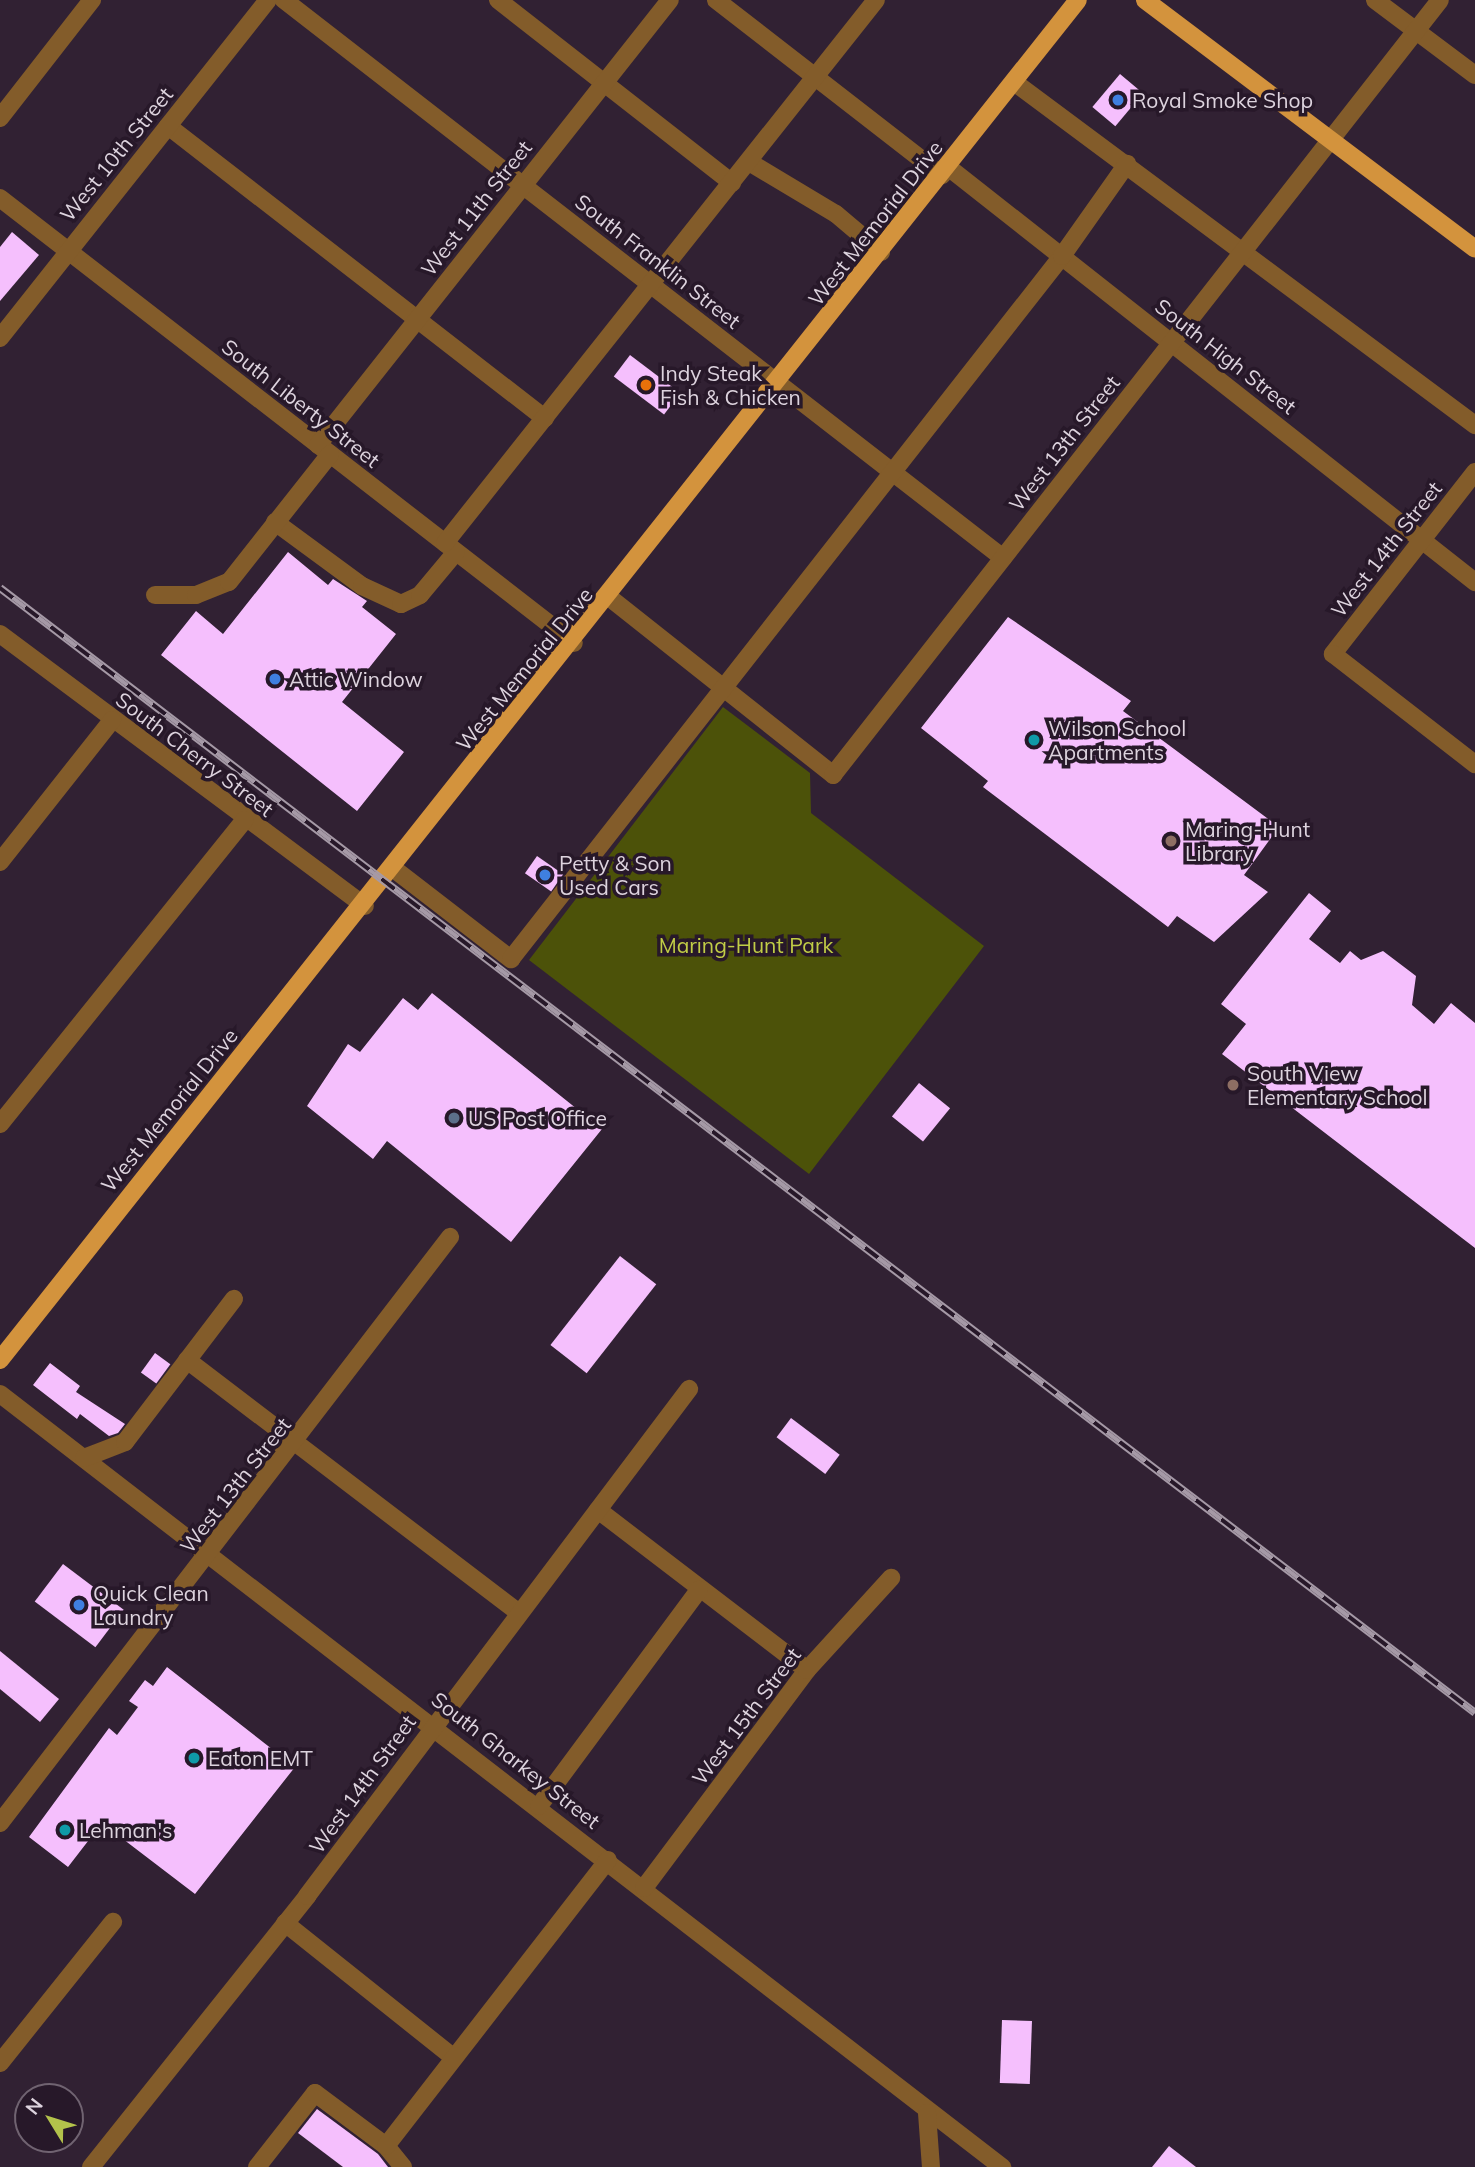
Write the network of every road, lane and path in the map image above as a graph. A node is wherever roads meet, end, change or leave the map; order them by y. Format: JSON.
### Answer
{"nodes":[{"id":1,"x":92,"y":0,"type":"edge"},
{"id":2,"x":268,"y":0,"type":"edge"},
{"id":3,"x":284,"y":0,"type":"edge"},
{"id":4,"x":498,"y":0,"type":"edge"},
{"id":5,"x":670,"y":0,"type":"edge"},
{"id":6,"x":716,"y":0,"type":"edge"},
{"id":7,"x":876,"y":0,"type":"edge"},
{"id":8,"x":1077,"y":0,"type":"edge"},
{"id":9,"x":1145,"y":0,"type":"edge"},
{"id":10,"x":1375,"y":0,"type":"edge"},
{"id":11,"x":1440,"y":0,"type":"edge"},
{"id":12,"x":1416,"y":31,"type":"junction"},
{"id":13,"x":1475,"y":75,"type":"edge"},
{"id":14,"x":816,"y":77,"type":"junction"},
{"id":15,"x":1014,"y":82,"type":"junction"},
{"id":16,"x":603,"y":84,"type":"junction"},
{"id":17,"x":0,"y":118,"type":"edge"},
{"id":18,"x":168,"y":125,"type":"junction"},
{"id":19,"x":1331,"y":139,"type":"junction"},
{"id":20,"x":749,"y":162,"type":"junction"},
{"id":21,"x":1127,"y":164,"type":"junction"},
{"id":22,"x":945,"y":171,"type":"junction"},
{"id":23,"x":732,"y":183,"type":"junction"},
{"id":24,"x":523,"y":186,"type":"junction"},
{"id":25,"x":0,"y":198,"type":"edge"},
{"id":26,"x":1244,"y":249,"type":"junction"},
{"id":27,"x":1475,"y":249,"type":"edge"},
{"id":28,"x":68,"y":250,"type":"junction"},
{"id":29,"x":881,"y":252,"type":"junction"},
{"id":30,"x":1062,"y":256,"type":"junction"},
{"id":31,"x":652,"y":285,"type":"junction"},
{"id":32,"x":418,"y":319,"type":"junction"},
{"id":33,"x":0,"y":338,"type":"edge"},
{"id":34,"x":1172,"y":342,"type":"junction"},
{"id":35,"x":779,"y":383,"type":"junction"},
{"id":36,"x":545,"y":418,"type":"junction"},
{"id":37,"x":1475,"y":425,"type":"edge"},
{"id":38,"x":324,"y":450,"type":"junction"},
{"id":39,"x":891,"y":470,"type":"junction"},
{"id":40,"x":1475,"y":472,"type":"edge"},
{"id":41,"x":275,"y":522,"type":"junction"},
{"id":42,"x":1422,"y":540,"type":"junction"},
{"id":43,"x":451,"y":547,"type":"junction"},
{"id":44,"x":1003,"y":558,"type":"junction"},
{"id":45,"x":1475,"y":582,"type":"edge"},
{"id":46,"x":155,"y":596,"type":"dead end"},
{"id":47,"x":610,"y":598,"type":"junction"},
{"id":48,"x":0,"y":634,"type":"edge"},
{"id":49,"x":574,"y":643,"type":"junction"},
{"id":50,"x":720,"y":685,"type":"junction"},
{"id":51,"x":112,"y":720,"type":"junction"},
{"id":52,"x":1475,"y":764,"type":"edge"},
{"id":53,"x":244,"y":820,"type":"junction"},
{"id":54,"x":0,"y":862,"type":"edge"},
{"id":55,"x":394,"y":869,"type":"junction"},
{"id":56,"x":365,"y":906,"type":"junction"},
{"id":57,"x":0,"y":1124,"type":"edge"},
{"id":58,"x":450,"y":1237,"type":"dead end"},
{"id":59,"x":234,"y":1298,"type":"dead end"},
{"id":60,"x":0,"y":1360,"type":"edge"},
{"id":61,"x":187,"y":1360,"type":"junction"},
{"id":62,"x":689,"y":1389,"type":"dead end"},
{"id":63,"x":0,"y":1394,"type":"edge"},
{"id":64,"x":294,"y":1446,"type":"junction"},
{"id":65,"x":84,"y":1458,"type":"junction"},
{"id":66,"x":598,"y":1510,"type":"junction"},
{"id":67,"x":211,"y":1555,"type":"junction"},
{"id":68,"x":891,"y":1578,"type":"dead end"},
{"id":69,"x":699,"y":1590,"type":"junction"},
{"id":70,"x":519,"y":1613,"type":"junction"},
{"id":71,"x":807,"y":1670,"type":"junction"},
{"id":72,"x":433,"y":1724,"type":"junction"},
{"id":73,"x":539,"y":1807,"type":"junction"},
{"id":74,"x":0,"y":1823,"type":"edge"},
{"id":75,"x":608,"y":1860,"type":"junction"},
{"id":76,"x":644,"y":1888,"type":"junction"},
{"id":77,"x":113,"y":1922,"type":"dead end"},
{"id":78,"x":285,"y":1923,"type":"junction"},
{"id":79,"x":454,"y":2058,"type":"junction"},
{"id":80,"x":0,"y":2063,"type":"edge"},
{"id":81,"x":927,"y":2113,"type":"junction"},
{"id":82,"x":386,"y":2146,"type":"junction"},
{"id":83,"x":91,"y":2167,"type":"edge"},
{"id":84,"x":257,"y":2167,"type":"edge"},
{"id":85,"x":402,"y":2167,"type":"edge"},
{"id":86,"x":931,"y":2167,"type":"edge"},
{"id":87,"x":1002,"y":2167,"type":"edge"}],
"edges":[{"from":1,"to":17,"type":"street"},
{"from":2,"to":18,"type":"street","name":"West 10th Street"},
{"from":3,"to":24,"type":"street","name":"South Franklin Street"},
{"from":4,"to":16,"type":"street"},
{"from":5,"to":16,"type":"street","name":"West 11th Street"},
{"from":6,"to":14,"type":"street","name":"South High Street"},
{"from":7,"to":14,"type":"street"},
{"from":8,"to":15,"type":"main road","name":"West Memorial Drive"},
{"from":9,"to":19,"type":"main road"},
{"from":10,"to":12,"type":"street"},
{"from":11,"to":12,"type":"street","name":"West 13th Street"},
{"from":12,"to":13,"type":"street"},
{"from":12,"to":19,"type":"street","name":"West 13th Street"},
{"from":14,"to":20,"type":"street"},
{"from":14,"to":22,"type":"street","name":"South High Street"},
{"from":15,"to":21,"type":"street"},
{"from":15,"to":22,"type":"main road","name":"West Memorial Drive"},
{"from":16,"to":23,"type":"street"},
{"from":16,"to":24,"type":"street","name":"West 11th Street"},
{"from":18,"to":28,"type":"street","name":"West 10th Street"},
{"from":18,"to":32,"type":"street"},
{"from":19,"to":26,"type":"street","name":"West 13th Street"},
{"from":19,"to":27,"type":"main road"},
{"from":20,"to":23,"type":"street"},
{"from":20,"to":29,"type":"street"},
{"from":21,"to":26,"type":"street"},
{"from":21,"to":30,"type":"street"},
{"from":22,"to":29,"type":"main road","name":"West Memorial Drive"},
{"from":22,"to":30,"type":"street","name":"South High Street"},
{"from":23,"to":31,"type":"street"},
{"from":24,"to":31,"type":"street","name":"South Franklin Street"},
{"from":24,"to":32,"type":"street","name":"West 11th Street"},
{"from":25,"to":28,"type":"street","name":"South Liberty Street"},
{"from":26,"to":34,"type":"street","name":"West 13th Street"},
{"from":26,"to":37,"type":"street"},
{"from":28,"to":33,"type":"street","name":"West 10th Street"},
{"from":28,"to":38,"type":"street","name":"South Liberty Street"},
{"from":29,"to":35,"type":"main road","name":"West Memorial Drive"},
{"from":30,"to":34,"type":"street","name":"South High Street"},
{"from":30,"to":39,"type":"street"},
{"from":31,"to":35,"type":"street","name":"South Franklin Street"},
{"from":31,"to":36,"type":"street"},
{"from":32,"to":36,"type":"street"},
{"from":32,"to":38,"type":"street","name":"West 11th Street"},
{"from":34,"to":42,"type":"street","name":"South High Street"},
{"from":34,"to":44,"type":"street","name":"West 13th Street"},
{"from":35,"to":39,"type":"street","name":"South Franklin Street"},
{"from":35,"to":47,"type":"main road","name":"West Memorial Drive"},
{"from":36,"to":43,"type":"street"},
{"from":38,"to":41,"type":"street","name":"West 11th Street"},
{"from":38,"to":43,"type":"street","name":"South Liberty Street"},
{"from":39,"to":44,"type":"street","name":"South Franklin Street"},
{"from":39,"to":50,"type":"street"},
{"from":40,"to":42,"type":"street","name":"West 14th Street"},
{"from":41,"to":43,"type":"street"},
{"from":41,"to":46,"type":"street","name":"West 11th Street"},
{"from":42,"to":45,"type":"street","name":"South High Street"},
{"from":42,"to":52,"type":"street","name":"West 14th Street"},
{"from":43,"to":49,"type":"street","name":"South Liberty Street"},
{"from":44,"to":50,"type":"street","name":"West 13th Street"},
{"from":47,"to":49,"type":"main road","name":"West Memorial Drive"},
{"from":47,"to":50,"type":"street"},
{"from":48,"to":51,"type":"street","name":"South Cherry Street"},
{"from":49,"to":55,"type":"main road","name":"West Memorial Drive"},
{"from":50,"to":55,"type":"street"},
{"from":51,"to":53,"type":"street","name":"South Cherry Street"},
{"from":51,"to":54,"type":"street"},
{"from":53,"to":56,"type":"street","name":"South Cherry Street"},
{"from":53,"to":57,"type":"street"},
{"from":55,"to":56,"type":"main road","name":"West Memorial Drive"},
{"from":56,"to":60,"type":"main road","name":"West Memorial Drive"},
{"from":58,"to":64,"type":"street","name":"West 13th Street"},
{"from":59,"to":61,"type":"street"},
{"from":61,"to":64,"type":"street"},
{"from":61,"to":65,"type":"street"},
{"from":62,"to":66,"type":"street","name":"West 14th Street"},
{"from":63,"to":65,"type":"street","name":"South Gharkey Street"},
{"from":64,"to":67,"type":"street","name":"West 13th Street"},
{"from":64,"to":70,"type":"street"},
{"from":65,"to":67,"type":"street","name":"South Gharkey Street"},
{"from":66,"to":69,"type":"street"},
{"from":66,"to":70,"type":"street","name":"West 14th Street"},
{"from":67,"to":72,"type":"street","name":"South Gharkey Street"},
{"from":67,"to":74,"type":"street","name":"West 13th Street"},
{"from":68,"to":71,"type":"street","name":"West 15th Street"},
{"from":69,"to":71,"type":"street"},
{"from":69,"to":73,"type":"street"},
{"from":70,"to":72,"type":"street","name":"West 14th Street"},
{"from":71,"to":76,"type":"street","name":"West 15th Street"},
{"from":72,"to":73,"type":"street","name":"South Gharkey Street"},
{"from":72,"to":78,"type":"street","name":"West 14th Street"},
{"from":73,"to":75,"type":"street","name":"South Gharkey Street"},
{"from":75,"to":76,"type":"street","name":"South Gharkey Street"},
{"from":75,"to":79,"type":"street"},
{"from":76,"to":81,"type":"street","name":"South Gharkey Street"},
{"from":77,"to":80,"type":"street"},
{"from":78,"to":79,"type":"street"},
{"from":78,"to":83,"type":"street","name":"West 14th Street"},
{"from":79,"to":82,"type":"street"},
{"from":81,"to":86,"type":"street"},
{"from":81,"to":87,"type":"street","name":"South Gharkey Street"},
{"from":82,"to":84,"type":"street"},
{"from":82,"to":85,"type":"street"}]}
